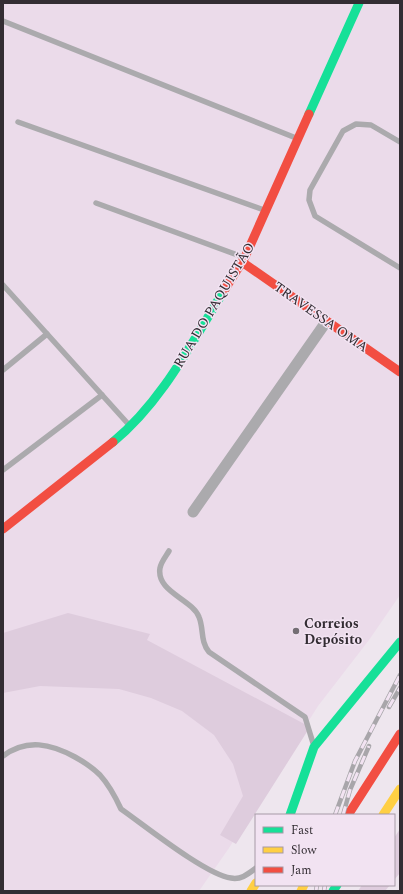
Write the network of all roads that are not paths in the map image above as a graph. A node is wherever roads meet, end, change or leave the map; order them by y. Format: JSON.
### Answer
{"nodes":[{"id":1,"x":358,"y":3,"type":"edge"},
{"id":2,"x":3,"y":21,"type":"edge"},
{"id":3,"x":18,"y":122,"type":"dead end"},
{"id":4,"x":298,"y":139,"type":"junction"},
{"id":5,"x":400,"y":142,"type":"edge"},
{"id":6,"x":96,"y":203,"type":"dead end"},
{"id":7,"x":266,"y":211,"type":"junction"},
{"id":8,"x":244,"y":260,"type":"junction"},
{"id":9,"x":400,"y":268,"type":"edge"},
{"id":10,"x":3,"y":285,"type":"edge"},
{"id":11,"x":326,"y":322,"type":"junction"},
{"id":12,"x":47,"y":334,"type":"junction"},
{"id":13,"x":3,"y":370,"type":"edge"},
{"id":14,"x":400,"y":372,"type":"edge"},
{"id":15,"x":102,"y":395,"type":"junction"},
{"id":16,"x":131,"y":427,"type":"junction"},
{"id":17,"x":3,"y":470,"type":"edge"},
{"id":18,"x":193,"y":512,"type":"dead end"},
{"id":19,"x":3,"y":529,"type":"edge"},
{"id":20,"x":169,"y":551,"type":"dead end"},
{"id":21,"x":400,"y":642,"type":"edge"},
{"id":22,"x":400,"y":734,"type":"edge"},
{"id":23,"x":314,"y":747,"type":"junction"},
{"id":24,"x":3,"y":756,"type":"edge"},
{"id":25,"x":400,"y":789,"type":"edge"},
{"id":26,"x":290,"y":814,"type":"edge"},
{"id":27,"x":349,"y":814,"type":"edge"},
{"id":28,"x":384,"y":814,"type":"edge"},
{"id":29,"x":255,"y":869,"type":"edge"}],
"edges":[{"from":1,"to":4,"type":"main road","name":"RUA DO PAQUISTÃO"},
{"from":2,"to":4,"type":"lane"},
{"from":3,"to":7,"type":"lane"},
{"from":4,"to":7,"type":"main road","name":"RUA DO PAQUISTÃO"},
{"from":5,"to":9,"type":"lane"},
{"from":6,"to":8,"type":"lane"},
{"from":7,"to":8,"type":"main road","name":"RUA DO PAQUISTÃO"},
{"from":8,"to":11,"type":"main road","name":"TRAVESSA OMA"},
{"from":8,"to":16,"type":"main road","name":"RUA DO PAQUISTÃO"},
{"from":10,"to":12,"type":"lane"},
{"from":11,"to":14,"type":"main road","name":"TRAVESSA OMA"},
{"from":11,"to":18,"type":"street"},
{"from":12,"to":13,"type":"lane"},
{"from":12,"to":15,"type":"lane"},
{"from":15,"to":16,"type":"lane"},
{"from":15,"to":17,"type":"lane"},
{"from":16,"to":19,"type":"main road","name":"RUA DO PAQUISTÃO"},
{"from":20,"to":23,"type":"lane"},
{"from":21,"to":23,"type":"main road"},
{"from":22,"to":27,"type":"main road"},
{"from":23,"to":26,"type":"main road"},
{"from":24,"to":29,"type":"lane"},
{"from":25,"to":28,"type":"main road"}]}
